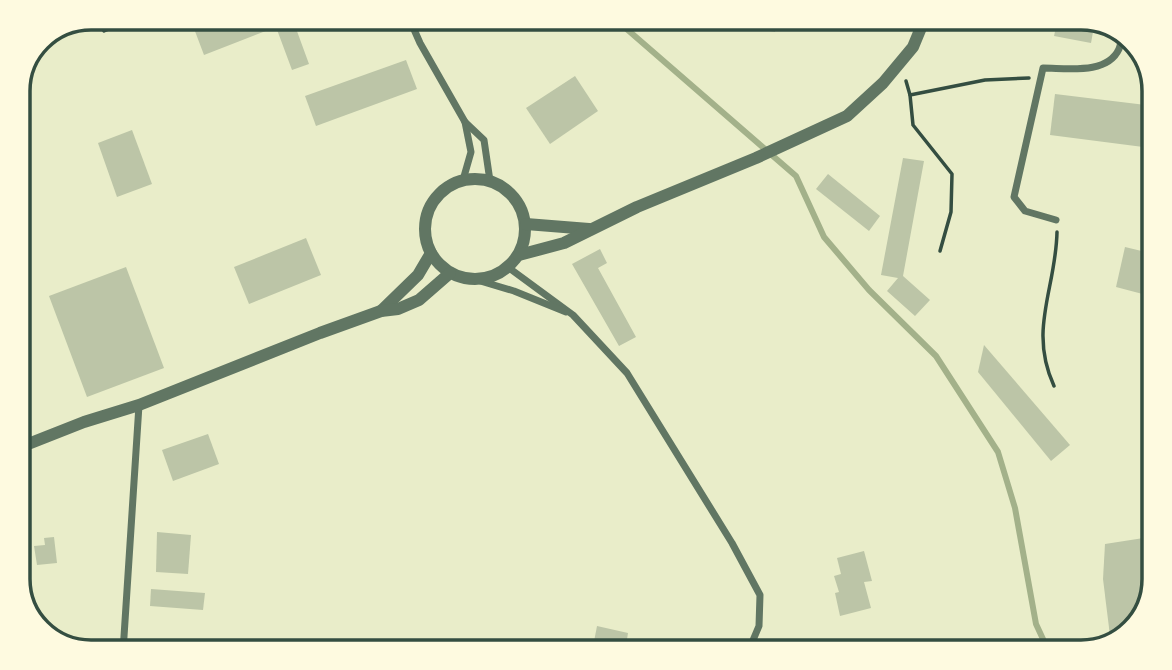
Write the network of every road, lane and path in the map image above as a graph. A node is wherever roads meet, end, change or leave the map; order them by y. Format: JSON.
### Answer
{"nodes":[{"id":1,"x":414,"y":30,"type":"edge"},
{"id":2,"x":920,"y":30,"type":"edge"},
{"id":3,"x":1120,"y":45,"type":"edge"},
{"id":4,"x":900,"y":62,"type":"junction"},
{"id":5,"x":1041,"y":78,"type":"junction"},
{"id":6,"x":910,"y":96,"type":"junction"},
{"id":7,"x":465,"y":122,"type":"junction"},
{"id":8,"x":463,"y":180,"type":"junction"},
{"id":9,"x":490,"y":181,"type":"junction"},
{"id":10,"x":1056,"y":220,"type":"joint"},
{"id":11,"x":526,"y":224,"type":"junction"},
{"id":12,"x":589,"y":229,"type":"junction"},
{"id":13,"x":940,"y":251,"type":"dead end"},
{"id":14,"x":430,"y":253,"type":"junction"},
{"id":15,"x":519,"y":255,"type":"junction"},
{"id":16,"x":509,"y":268,"type":"junction"},
{"id":17,"x":450,"y":273,"type":"junction"},
{"id":18,"x":477,"y":280,"type":"junction"},
{"id":19,"x":380,"y":310,"type":"junction"},
{"id":20,"x":573,"y":315,"type":"junction"},
{"id":21,"x":1054,"y":386,"type":"dead end"},
{"id":22,"x":139,"y":405,"type":"junction"},
{"id":23,"x":30,"y":443,"type":"edge"},
{"id":24,"x":123,"y":640,"type":"edge"},
{"id":25,"x":753,"y":640,"type":"edge"}],
"edges":[{"from":1,"to":7,"type":"street"},
{"from":2,"to":4,"type":"street"},
{"from":3,"to":5,"type":"street"},
{"from":4,"to":6,"type":"path"},
{"from":4,"to":12,"type":"street"},
{"from":5,"to":6,"type":"path"},
{"from":5,"to":10,"type":"street"},
{"from":6,"to":13,"type":"path"},
{"from":7,"to":8,"type":"street"},
{"from":7,"to":9,"type":"street"},
{"from":8,"to":9,"type":"street"},
{"from":8,"to":14,"type":"street"},
{"from":9,"to":11,"type":"street"},
{"from":10,"to":21,"type":"path"},
{"from":11,"to":12,"type":"street"},
{"from":11,"to":15,"type":"street"},
{"from":12,"to":15,"type":"street"},
{"from":14,"to":17,"type":"street"},
{"from":14,"to":19,"type":"street"},
{"from":15,"to":16,"type":"street"},
{"from":16,"to":18,"type":"street"},
{"from":16,"to":20,"type":"street"},
{"from":17,"to":18,"type":"street"},
{"from":17,"to":19,"type":"street"},
{"from":18,"to":20,"type":"street"},
{"from":19,"to":22,"type":"street"},
{"from":20,"to":25,"type":"street"},
{"from":22,"to":23,"type":"street"},
{"from":22,"to":24,"type":"street"}]}
